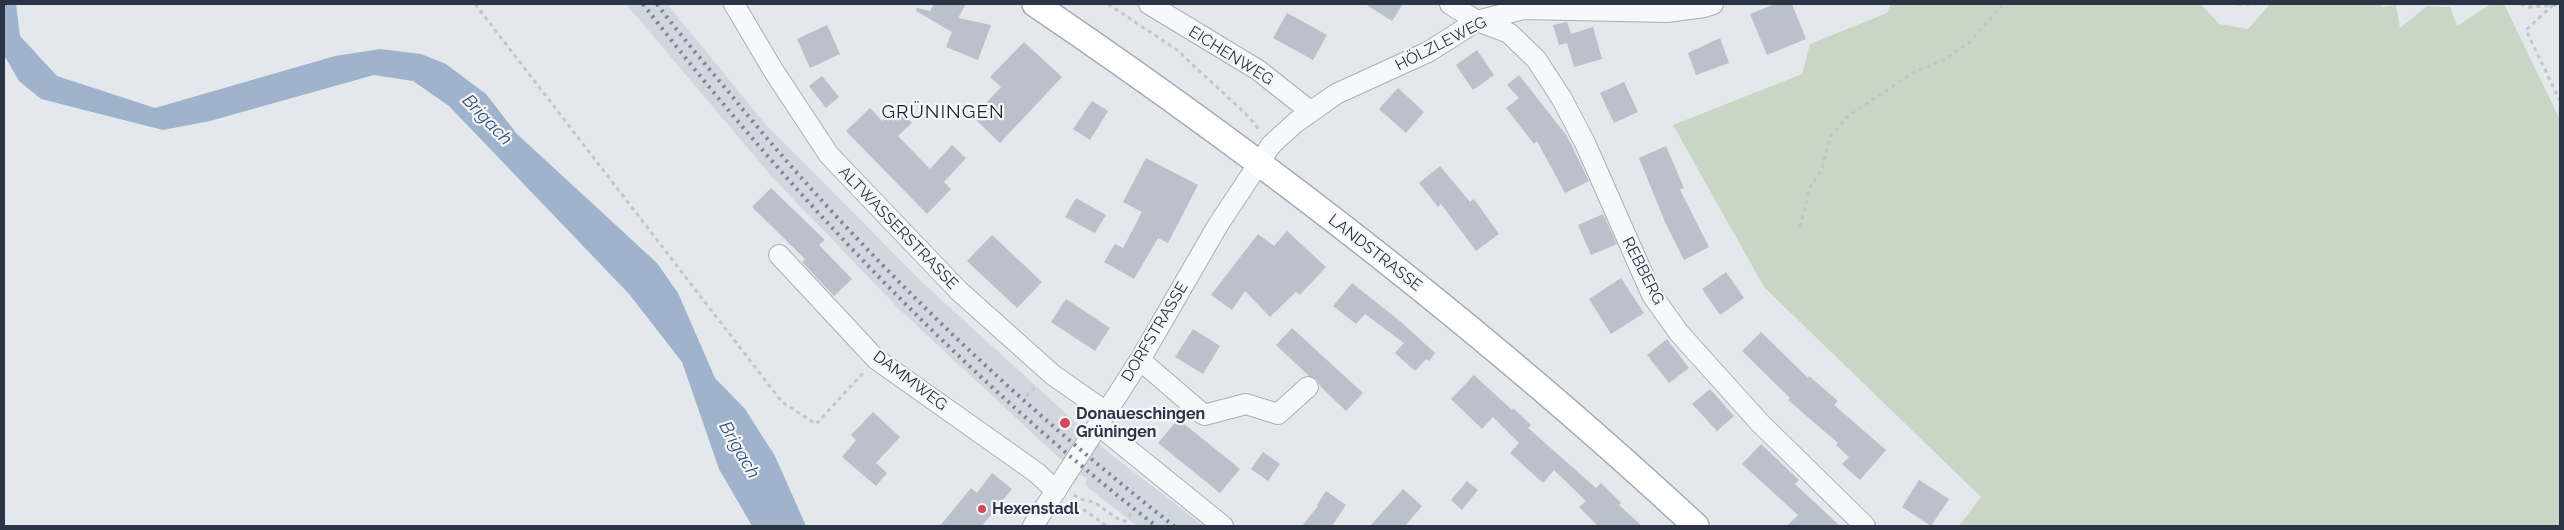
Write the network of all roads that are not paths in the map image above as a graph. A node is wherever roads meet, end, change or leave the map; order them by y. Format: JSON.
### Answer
{"nodes":[{"id":1,"x":734,"y":4,"type":"edge"},
{"id":2,"x":1035,"y":4,"type":"edge"},
{"id":3,"x":1149,"y":4,"type":"edge"},
{"id":4,"x":1450,"y":4,"type":"edge"},
{"id":5,"x":1713,"y":4,"type":"edge"},
{"id":6,"x":1666,"y":8,"type":"edge"},
{"id":7,"x":1477,"y":21,"type":"junction"},
{"id":8,"x":1310,"y":111,"type":"junction"},
{"id":9,"x":1265,"y":154,"type":"junction"},
{"id":10,"x":779,"y":255,"type":"dead end"},
{"id":11,"x":1140,"y":360,"type":"junction"},
{"id":12,"x":1308,"y":387,"type":"dead end"},
{"id":13,"x":1102,"y":419,"type":"junction"},
{"id":14,"x":1056,"y":491,"type":"junction"},
{"id":15,"x":1033,"y":526,"type":"edge"},
{"id":16,"x":1223,"y":526,"type":"edge"},
{"id":17,"x":1696,"y":526,"type":"edge"},
{"id":18,"x":1865,"y":526,"type":"edge"}],
"edges":[{"from":1,"to":13,"type":"street","name":"ALTWASSERSTRASSE"},
{"from":2,"to":9,"type":"main road","name":"LANDSTRASSE"},
{"from":3,"to":8,"type":"street","name":"EICHENWEG"},
{"from":4,"to":7,"type":"street","name":"REBBERG"},
{"from":5,"to":6,"type":"street","name":"HÖLZLEWEG"},
{"from":6,"to":7,"type":"street","name":"HÖLZLEWEG"},
{"from":7,"to":8,"type":"street","name":"HÖLZLEWEG"},
{"from":7,"to":18,"type":"street","name":"REBBERG"},
{"from":8,"to":9,"type":"street","name":"HÖLZLEWEG"},
{"from":9,"to":11,"type":"street","name":"DORFSTRASSE"},
{"from":9,"to":17,"type":"main road","name":"LANDSTRASSE"},
{"from":10,"to":14,"type":"street","name":"DAMMWEG"},
{"from":11,"to":12,"type":"street"},
{"from":11,"to":13,"type":"street","name":"DORFSTRASSE"},
{"from":13,"to":14,"type":"street","name":"DORFSTRASSE"},
{"from":13,"to":16,"type":"street","name":"ALTWASSERSTRASSE"},
{"from":14,"to":15,"type":"street","name":"DORFSTRASSE"}]}
